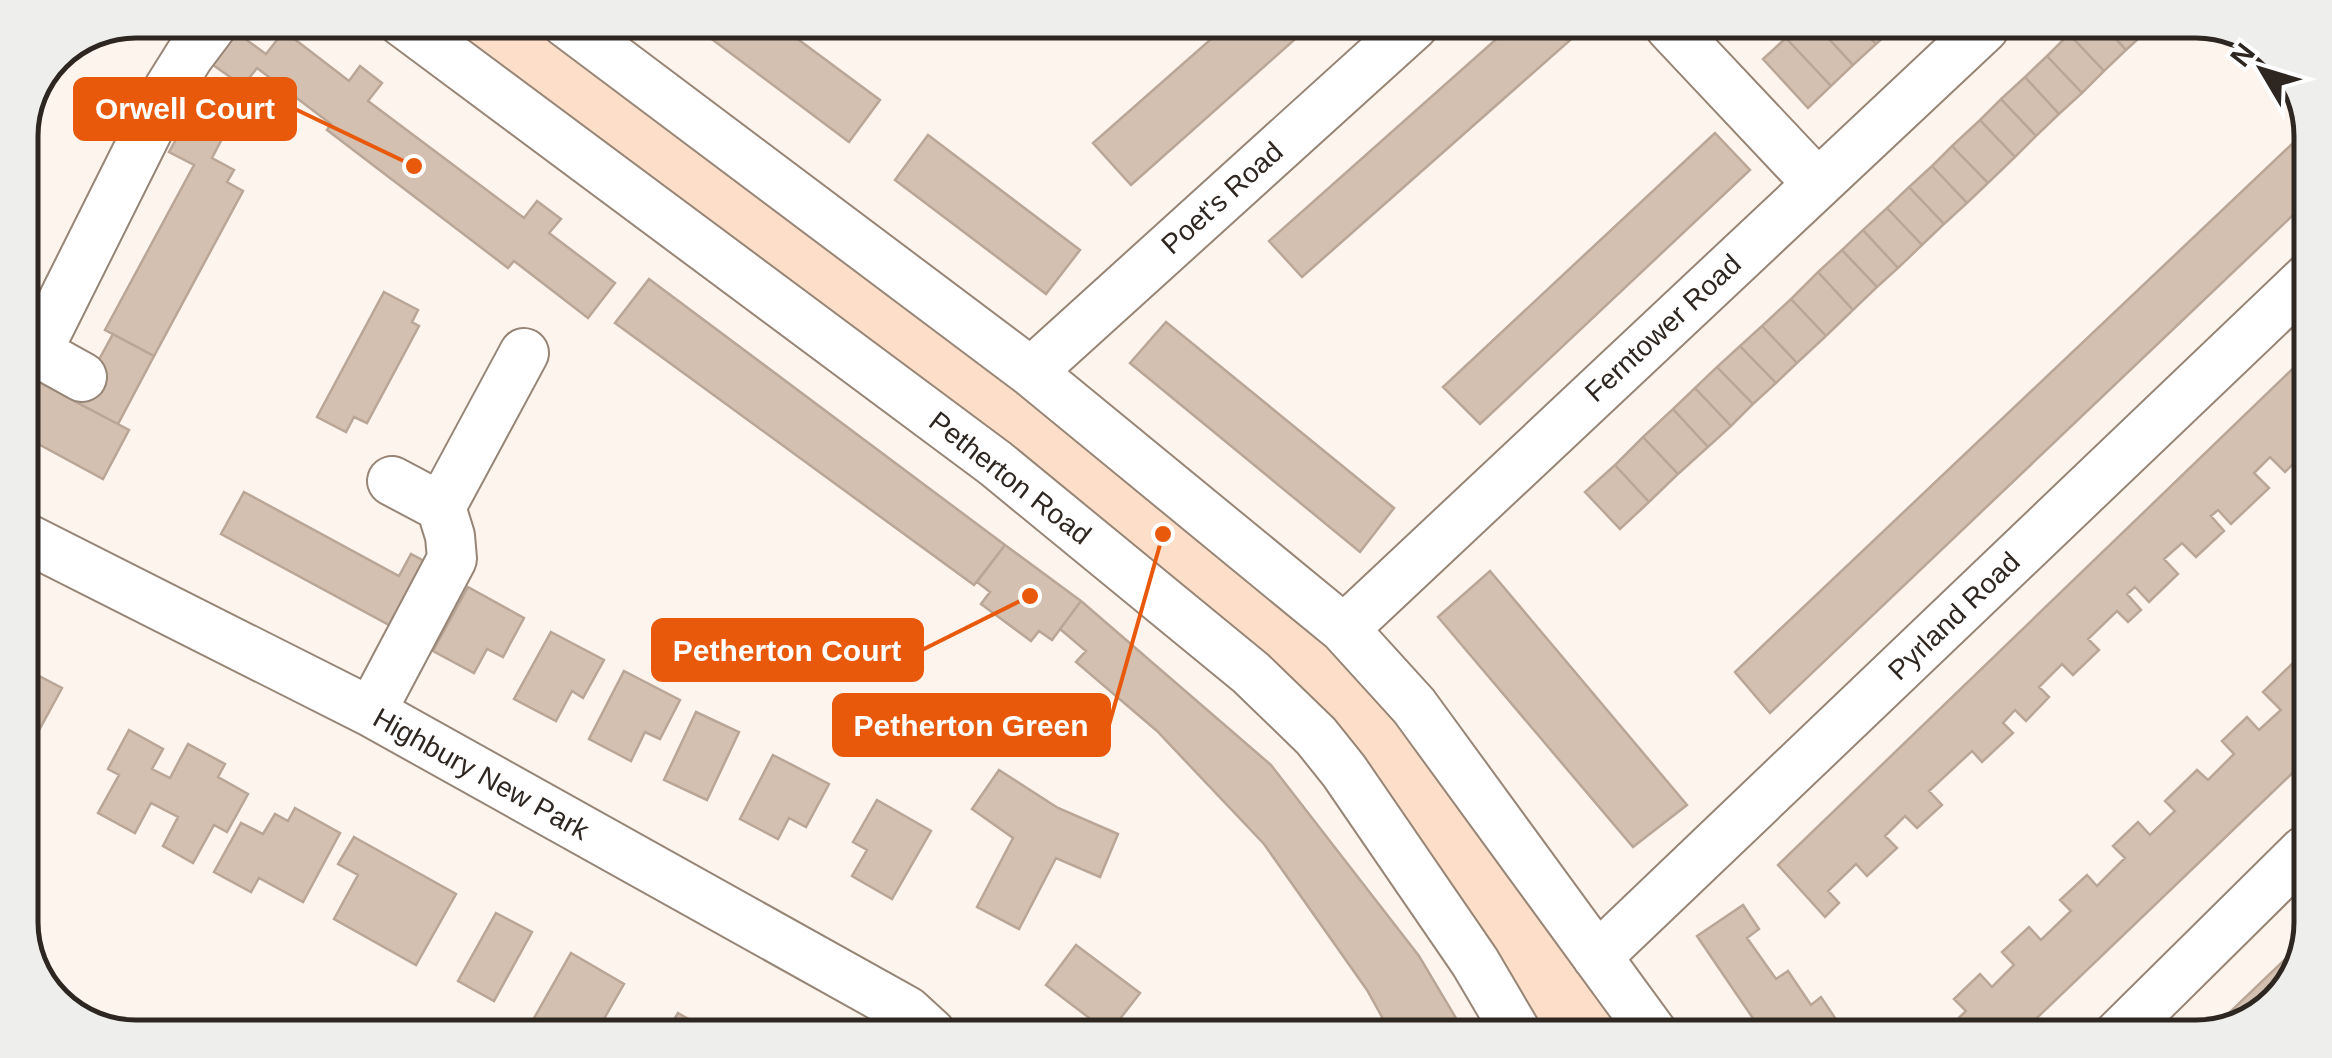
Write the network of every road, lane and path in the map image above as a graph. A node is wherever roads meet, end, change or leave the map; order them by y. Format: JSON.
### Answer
{"nodes":[{"id":1,"x":204,"y":38,"type":"edge"},
{"id":2,"x":423,"y":38,"type":"edge"},
{"id":3,"x":586,"y":38,"type":"edge"},
{"id":4,"x":1401,"y":38,"type":"edge"},
{"id":5,"x":1681,"y":38,"type":"edge"},
{"id":6,"x":1973,"y":38,"type":"edge"},
{"id":7,"x":1817,"y":183,"type":"junction"},
{"id":8,"x":2294,"y":291,"type":"edge"},
{"id":9,"x":38,"y":330,"type":"edge"},
{"id":10,"x":38,"y":353,"type":"edge"},
{"id":11,"x":524,"y":353,"type":"dead end"},
{"id":12,"x":1031,"y":372,"type":"junction"},
{"id":13,"x":82,"y":377,"type":"dead end"},
{"id":14,"x":392,"y":481,"type":"dead end"},
{"id":15,"x":441,"y":508,"type":"junction"},
{"id":16,"x":38,"y":544,"type":"edge"},
{"id":17,"x":1344,"y":629,"type":"junction"},
{"id":18,"x":371,"y":712,"type":"junction"},
{"id":19,"x":2294,"y":861,"type":"edge"},
{"id":20,"x":1597,"y":956,"type":"junction"},
{"id":21,"x":916,"y":1020,"type":"edge"},
{"id":22,"x":1509,"y":1020,"type":"edge"},
{"id":23,"x":1643,"y":1020,"type":"edge"},
{"id":24,"x":2133,"y":1020,"type":"edge"}],
"edges":[{"from":1,"to":9,"type":"street"},
{"from":2,"to":22,"type":"street","name":"Petherton Road"},
{"from":3,"to":12,"type":"street"},
{"from":4,"to":12,"type":"street","name":"Poet's Road"},
{"from":5,"to":7,"type":"street"},
{"from":6,"to":7,"type":"street","name":"Ferntower Road"},
{"from":7,"to":17,"type":"street","name":"Ferntower Road"},
{"from":8,"to":20,"type":"street","name":"Pyrland Road"},
{"from":10,"to":13,"type":"street"},
{"from":11,"to":15,"type":"street"},
{"from":12,"to":17,"type":"street"},
{"from":14,"to":15,"type":"street"},
{"from":15,"to":18,"type":"street"},
{"from":16,"to":18,"type":"street","name":"Highbury New Park"},
{"from":17,"to":20,"type":"street"},
{"from":18,"to":21,"type":"street","name":"Highbury New Park"},
{"from":19,"to":24,"type":"street"},
{"from":20,"to":23,"type":"street"}]}
